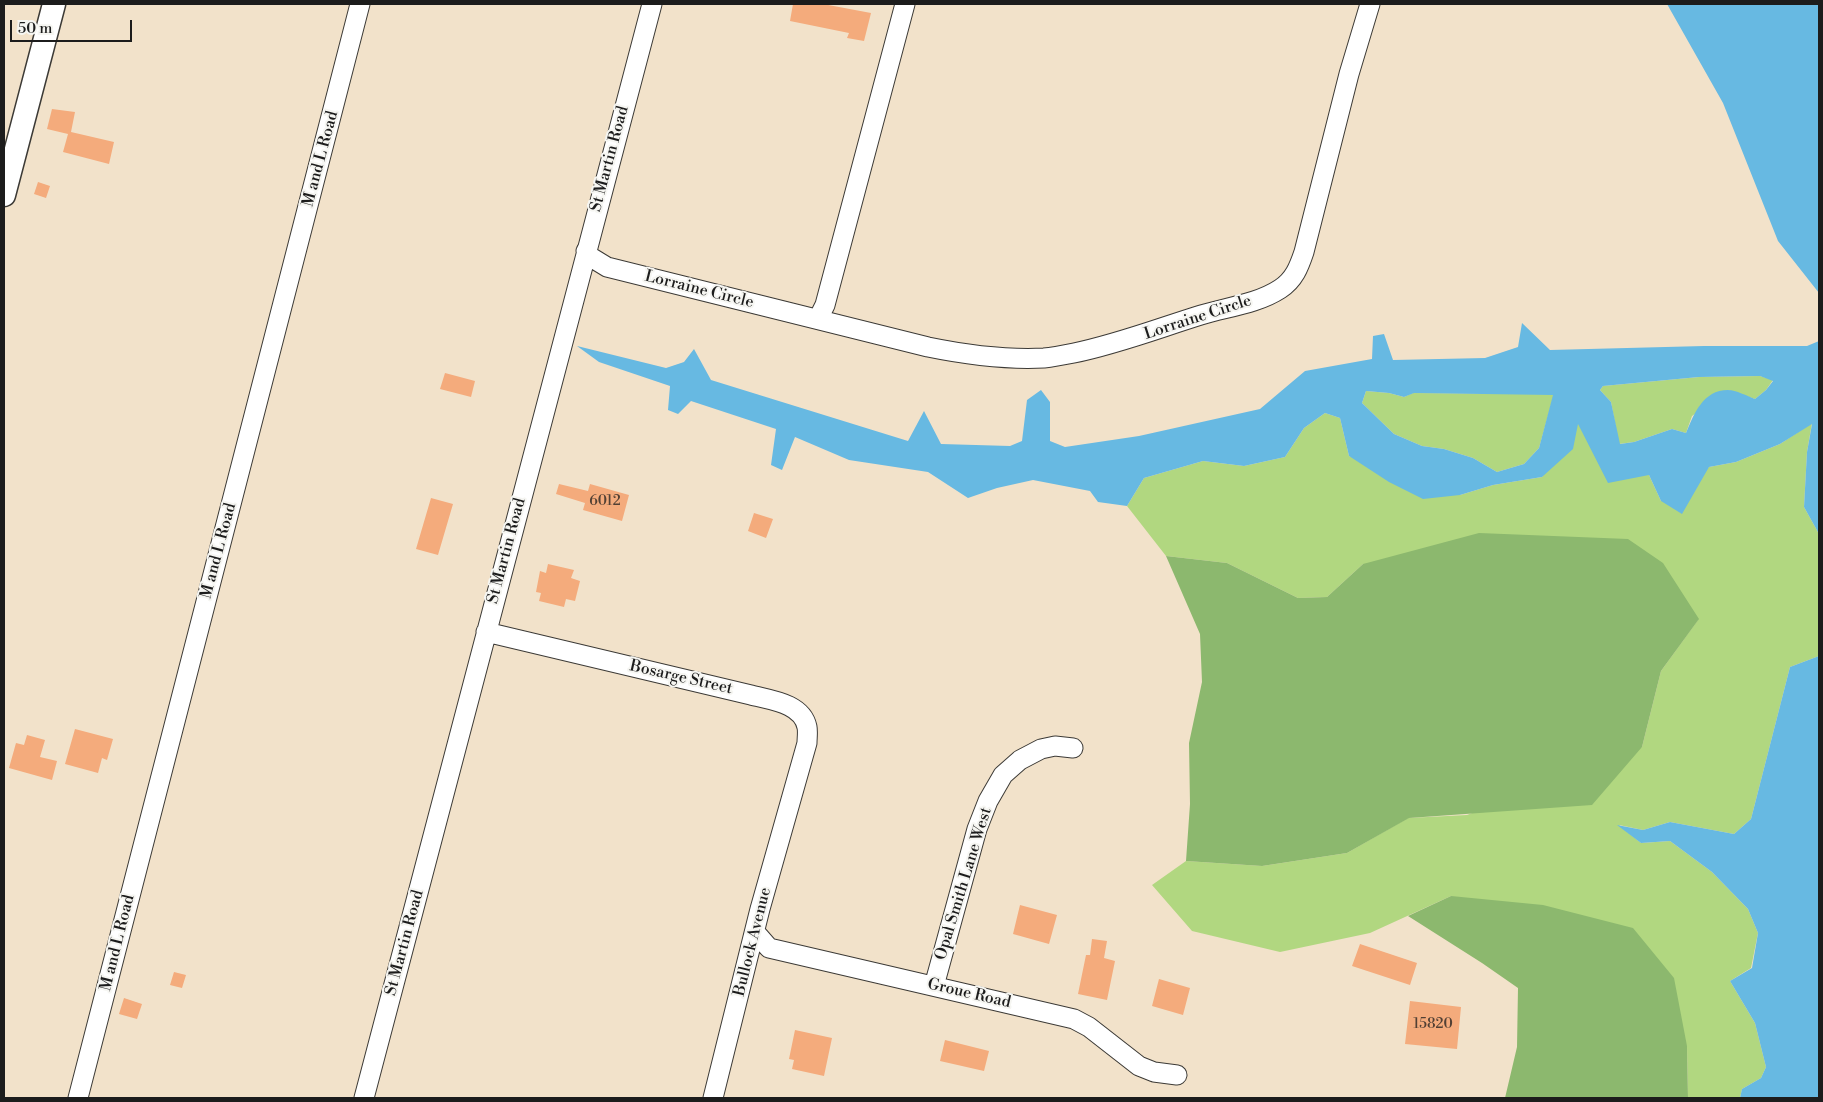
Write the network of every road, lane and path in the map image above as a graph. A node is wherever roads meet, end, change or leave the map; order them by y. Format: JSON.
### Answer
{"nodes":[{"id":1,"x":54,"y":4,"type":"edge"},
{"id":2,"x":360,"y":4,"type":"edge"},
{"id":3,"x":652,"y":4,"type":"edge"},
{"id":4,"x":904,"y":4,"type":"edge"},
{"id":5,"x":1370,"y":4,"type":"edge"},
{"id":6,"x":4,"y":194,"type":"edge"},
{"id":7,"x":586,"y":252,"type":"junction"},
{"id":8,"x":818,"y":319,"type":"junction"},
{"id":9,"x":486,"y":632,"type":"junction"},
{"id":10,"x":1073,"y":748,"type":"dead end"},
{"id":11,"x":795,"y":786,"type":"joint"},
{"id":12,"x":755,"y":932,"type":"junction"},
{"id":13,"x":934,"y":986,"type":"junction"},
{"id":14,"x":1177,"y":1075,"type":"dead end"},
{"id":15,"x":78,"y":1098,"type":"edge"},
{"id":16,"x":364,"y":1098,"type":"edge"},
{"id":17,"x":712,"y":1098,"type":"edge"}],
"edges":[{"from":1,"to":6,"type":"street"},
{"from":2,"to":15,"type":"street","name":"M and L Road"},
{"from":3,"to":7,"type":"street","name":"St Martin Road"},
{"from":4,"to":8,"type":"street"},
{"from":5,"to":8,"type":"street","name":"Lorraine Circle"},
{"from":7,"to":8,"type":"street","name":"Lorraine Circle"},
{"from":7,"to":9,"type":"street","name":"St Martin Road"},
{"from":9,"to":11,"type":"street","name":"Bosarge Street"},
{"from":9,"to":16,"type":"street","name":"St Martin Road"},
{"from":10,"to":13,"type":"street","name":"Opal Smith Lane West"},
{"from":11,"to":12,"type":"street","name":"Bullock Avenue"},
{"from":12,"to":13,"type":"street","name":"Groue Road"},
{"from":12,"to":17,"type":"street","name":"Bullock Avenue"},
{"from":13,"to":14,"type":"street","name":"Groue Road"}]}
